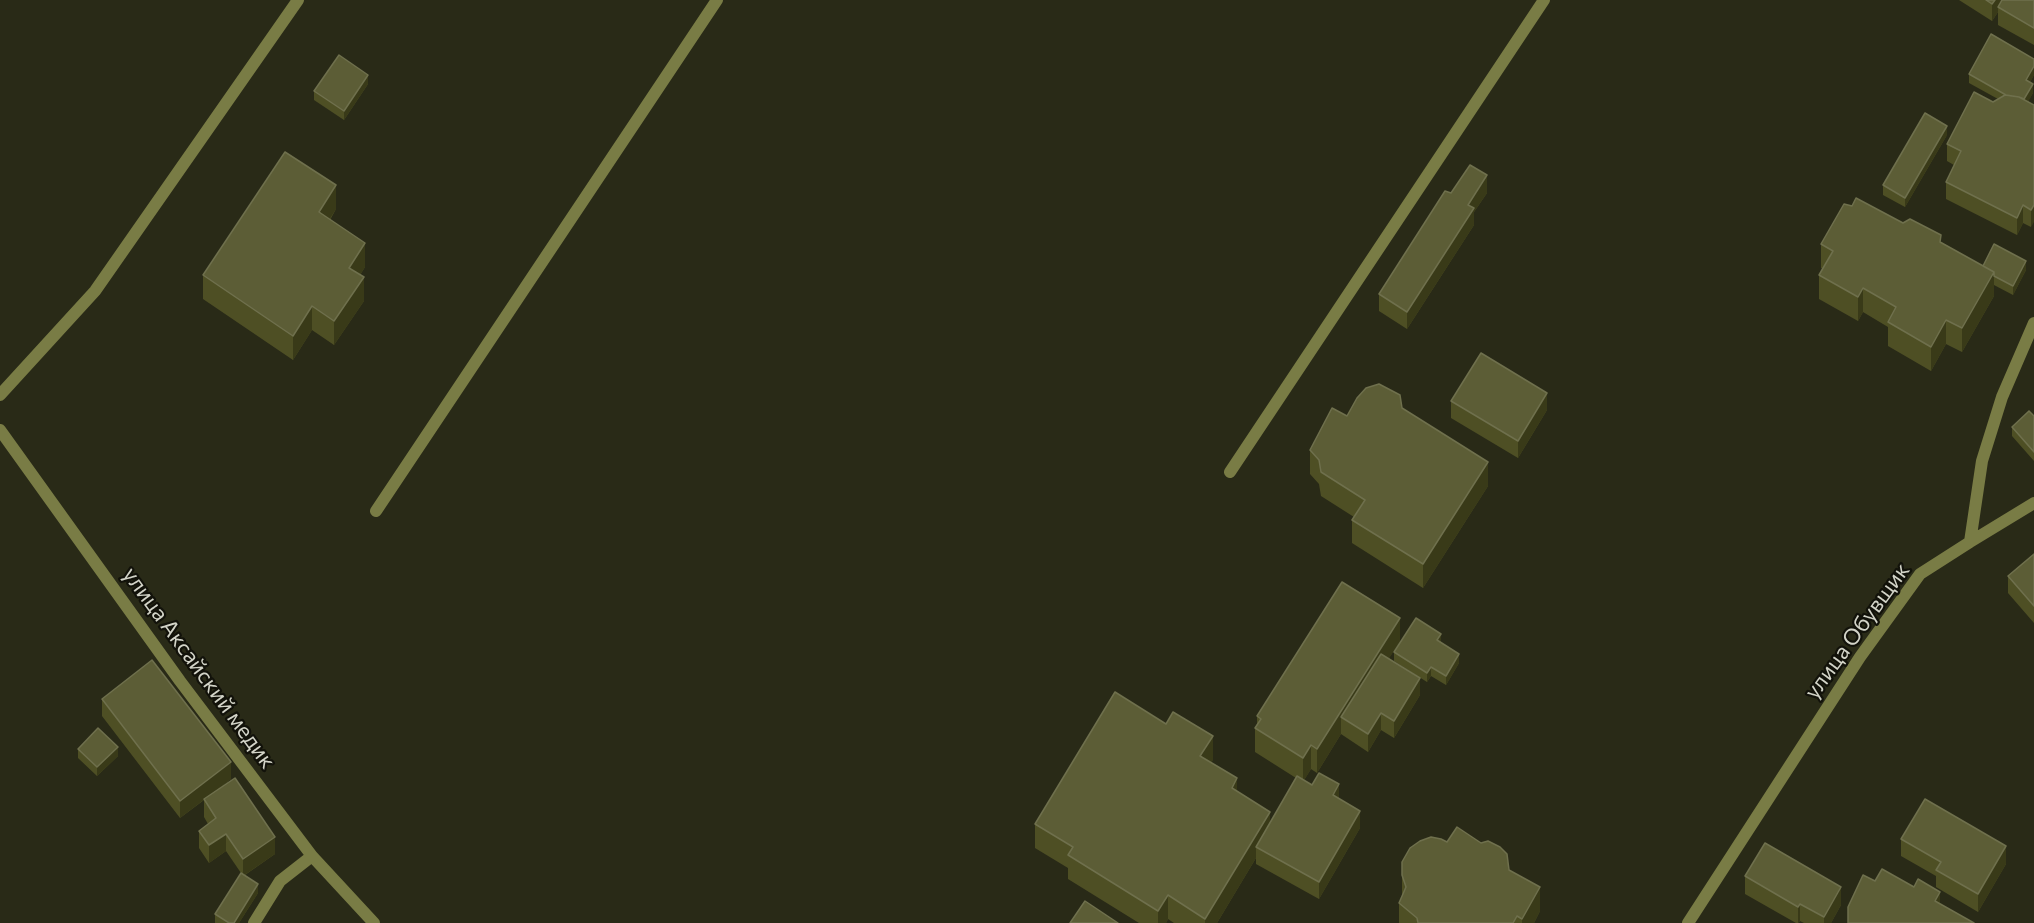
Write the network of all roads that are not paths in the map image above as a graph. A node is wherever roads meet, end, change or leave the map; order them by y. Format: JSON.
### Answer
{"nodes":[{"id":1,"x":298,"y":0,"type":"edge"},
{"id":2,"x":717,"y":0,"type":"edge"},
{"id":3,"x":1544,"y":0,"type":"edge"},
{"id":4,"x":2034,"y":323,"type":"edge"},
{"id":5,"x":0,"y":395,"type":"edge"},
{"id":6,"x":0,"y":430,"type":"edge"},
{"id":7,"x":1230,"y":472,"type":"dead end"},
{"id":8,"x":2034,"y":503,"type":"edge"},
{"id":9,"x":376,"y":511,"type":"dead end"},
{"id":10,"x":1970,"y":542,"type":"junction"},
{"id":11,"x":312,"y":856,"type":"junction"},
{"id":12,"x":254,"y":923,"type":"edge"},
{"id":13,"x":374,"y":923,"type":"edge"},
{"id":14,"x":1688,"y":923,"type":"edge"}],
"edges":[{"from":1,"to":5,"type":"street"},
{"from":2,"to":9,"type":"street"},
{"from":3,"to":7,"type":"street"},
{"from":4,"to":10,"type":"street"},
{"from":6,"to":11,"type":"street","name":"улица Аксайский медик"},
{"from":8,"to":10,"type":"street","name":"улица Обувщик"},
{"from":10,"to":14,"type":"street","name":"улица Обувщик"},
{"from":11,"to":12,"type":"street"},
{"from":11,"to":13,"type":"street","name":"улица Аксайский медик"}]}
